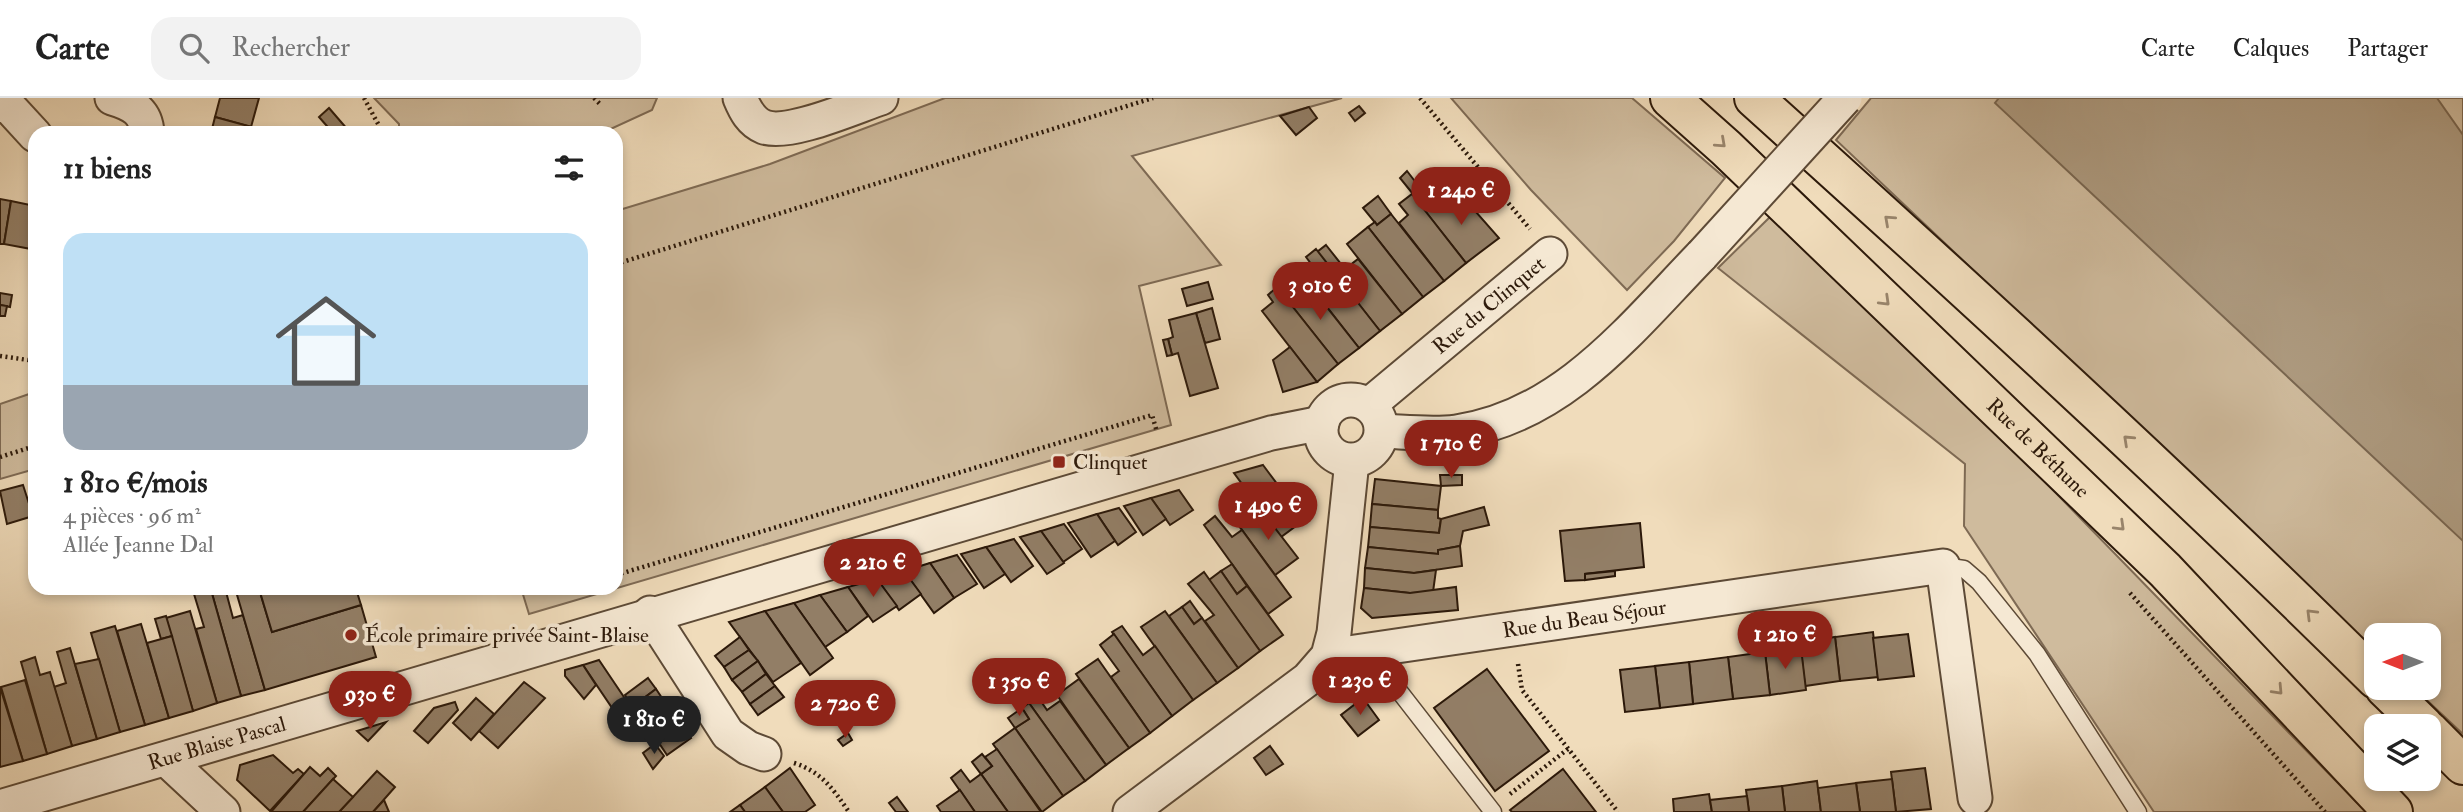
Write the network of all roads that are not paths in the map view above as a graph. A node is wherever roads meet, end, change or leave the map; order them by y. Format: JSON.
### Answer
{"nodes":[{"id":1,"x":1,"y":98,"type":"edge"},
{"id":2,"x":112,"y":98,"type":"edge"},
{"id":3,"x":740,"y":98,"type":"edge"},
{"id":4,"x":881,"y":98,"type":"edge"},
{"id":5,"x":1670,"y":98,"type":"edge"},
{"id":6,"x":1754,"y":98,"type":"edge"},
{"id":7,"x":1845,"y":98,"type":"edge"},
{"id":8,"x":146,"y":126,"type":"edge"},
{"id":9,"x":28,"y":127,"type":"edge"},
{"id":10,"x":1550,"y":254,"type":"road end"},
{"id":11,"x":1375,"y":418,"type":"junction"},
{"id":12,"x":1322,"y":423,"type":"junction"},
{"id":13,"x":1352,"y":461,"type":"junction"},
{"id":14,"x":1943,"y":566,"type":"junction"},
{"id":15,"x":650,"y":613,"type":"junction"},
{"id":16,"x":1367,"y":650,"type":"junction"},
{"id":17,"x":1328,"y":656,"type":"junction"},
{"id":18,"x":2364,"y":667,"type":"edge"},
{"id":19,"x":2397,"y":700,"type":"edge"},
{"id":20,"x":2412,"y":714,"type":"edge"},
{"id":21,"x":2441,"y":743,"type":"edge"},
{"id":22,"x":764,"y":754,"type":"road end"},
{"id":23,"x":166,"y":759,"type":"junction"},
{"id":24,"x":2463,"y":765,"type":"edge"},
{"id":25,"x":1975,"y":798,"type":"dead end"},
{"id":26,"x":0,"y":807,"type":"edge"},
{"id":27,"x":1492,"y":811,"type":"edge"},
{"id":28,"x":223,"y":812,"type":"edge"},
{"id":29,"x":1130,"y":812,"type":"edge"},
{"id":30,"x":2138,"y":812,"type":"edge"},
{"id":31,"x":2393,"y":812,"type":"edge"}],
"edges":[{"from":1,"to":9,"type":"street"},
{"from":2,"to":8,"type":"street"},
{"from":3,"to":4,"type":"street"},
{"from":5,"to":31,"type":"main road","name":"Rue de Béthune","one_way":true},
{"from":18,"to":6,"type":"main road","one_way":true},
{"from":7,"to":11,"type":"street","bridge":true},
{"from":10,"to":11,"type":"street","name":"Rue du Clinquet"},
{"from":11,"to":12,"type":"street"},
{"from":11,"to":13,"type":"street"},
{"from":12,"to":13,"type":"street"},
{"from":12,"to":15,"type":"street","name":"Rue Blaise Pascal"},
{"from":13,"to":17,"type":"street"},
{"from":14,"to":16,"type":"street","name":"Rue du Beau Séjour"},
{"from":14,"to":25,"type":"street"},
{"from":14,"to":30,"type":"lane"},
{"from":15,"to":22,"type":"street"},
{"from":15,"to":23,"type":"street","name":"Rue Blaise Pascal"},
{"from":16,"to":17,"type":"street","name":"Rue du Beau Séjour"},
{"from":16,"to":27,"type":"lane"},
{"from":17,"to":29,"type":"street"},
{"from":19,"to":20,"type":"main road"},
{"from":21,"to":24,"type":"main road"},
{"from":23,"to":26,"type":"street","name":"Rue Blaise Pascal"},
{"from":23,"to":28,"type":"street"}]}
